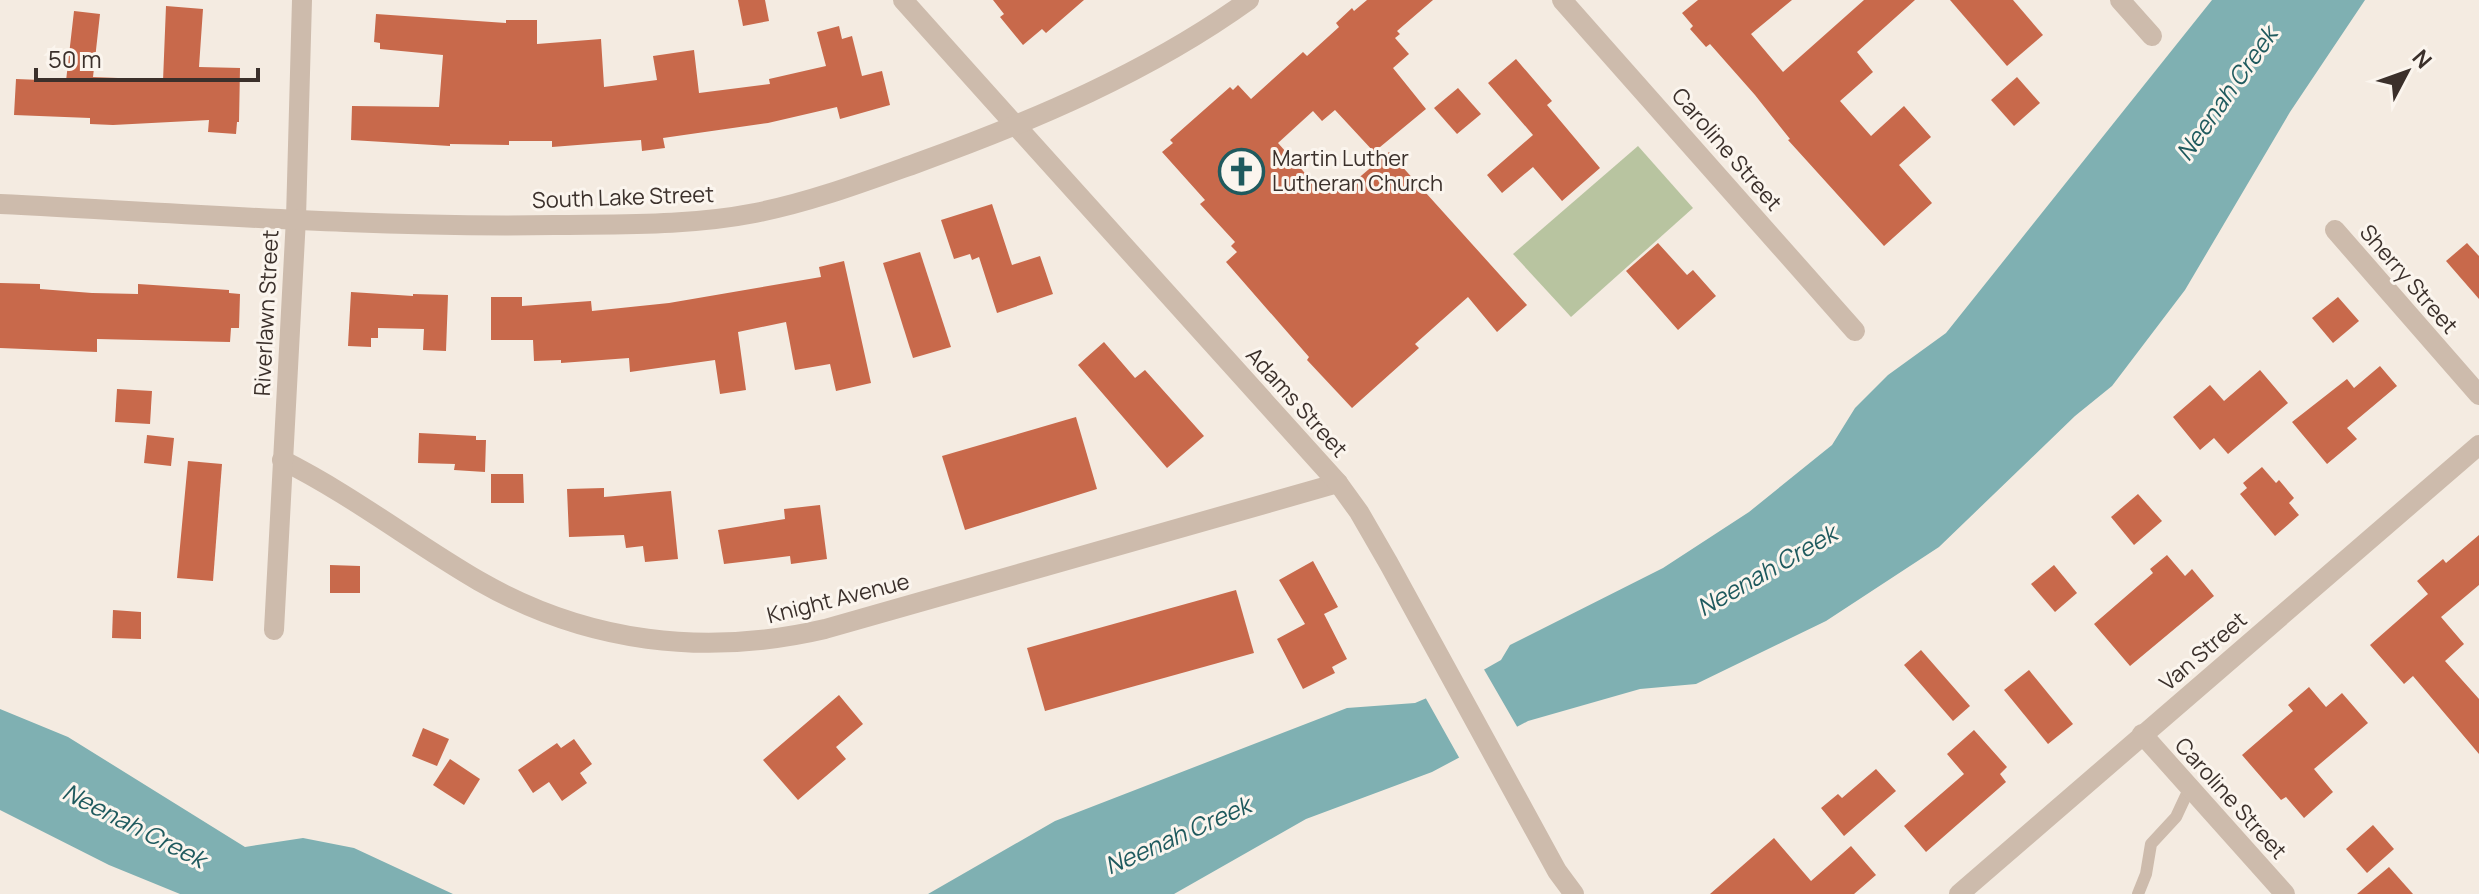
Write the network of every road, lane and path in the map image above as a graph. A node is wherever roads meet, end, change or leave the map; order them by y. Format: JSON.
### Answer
{"nodes":[{"id":1,"x":302,"y":0,"type":"edge"},
{"id":2,"x":903,"y":0,"type":"edge"},
{"id":3,"x":1249,"y":0,"type":"edge"},
{"id":4,"x":1562,"y":0,"type":"edge"},
{"id":5,"x":2120,"y":0,"type":"edge"},
{"id":6,"x":2152,"y":36,"type":"dead end"},
{"id":7,"x":1017,"y":127,"type":"junction"},
{"id":8,"x":0,"y":204,"type":"edge"},
{"id":9,"x":296,"y":218,"type":"junction"},
{"id":10,"x":2335,"y":230,"type":"dead end"},
{"id":11,"x":1855,"y":331,"type":"dead end"},
{"id":12,"x":2479,"y":395,"type":"edge"},
{"id":13,"x":2479,"y":445,"type":"edge"},
{"id":14,"x":282,"y":460,"type":"junction"},
{"id":15,"x":1338,"y":483,"type":"junction"},
{"id":16,"x":274,"y":630,"type":"dead end"},
{"id":17,"x":2142,"y":734,"type":"junction"},
{"id":18,"x":2190,"y":787,"type":"junction"},
{"id":19,"x":1574,"y":894,"type":"edge"},
{"id":20,"x":1959,"y":894,"type":"edge"},
{"id":21,"x":2138,"y":894,"type":"edge"},
{"id":22,"x":2285,"y":894,"type":"edge"}],
"edges":[{"from":1,"to":9,"type":"street","name":"Riverlawn Street"},
{"from":2,"to":7,"type":"street","name":"Adams Street"},
{"from":3,"to":7,"type":"street","name":"South Lake Street"},
{"from":4,"to":11,"type":"street","name":"Caroline Street"},
{"from":5,"to":6,"type":"street"},
{"from":7,"to":9,"type":"street","name":"South Lake Street"},
{"from":7,"to":15,"type":"street","name":"Adams Street"},
{"from":8,"to":9,"type":"street","name":"South Lake Street"},
{"from":9,"to":14,"type":"street","name":"Riverlawn Street"},
{"from":10,"to":12,"type":"street","name":"Sherry Street"},
{"from":13,"to":17,"type":"street","name":"Van Street"},
{"from":14,"to":15,"type":"street","name":"Knight Avenue"},
{"from":14,"to":16,"type":"street","name":"Riverlawn Street"},
{"from":15,"to":19,"type":"street","name":"Adams Street"},
{"from":17,"to":18,"type":"street","name":"Caroline Street"},
{"from":17,"to":20,"type":"street","name":"Van Street"},
{"from":18,"to":21,"type":"lane"},
{"from":18,"to":22,"type":"street","name":"Caroline Street"}]}
